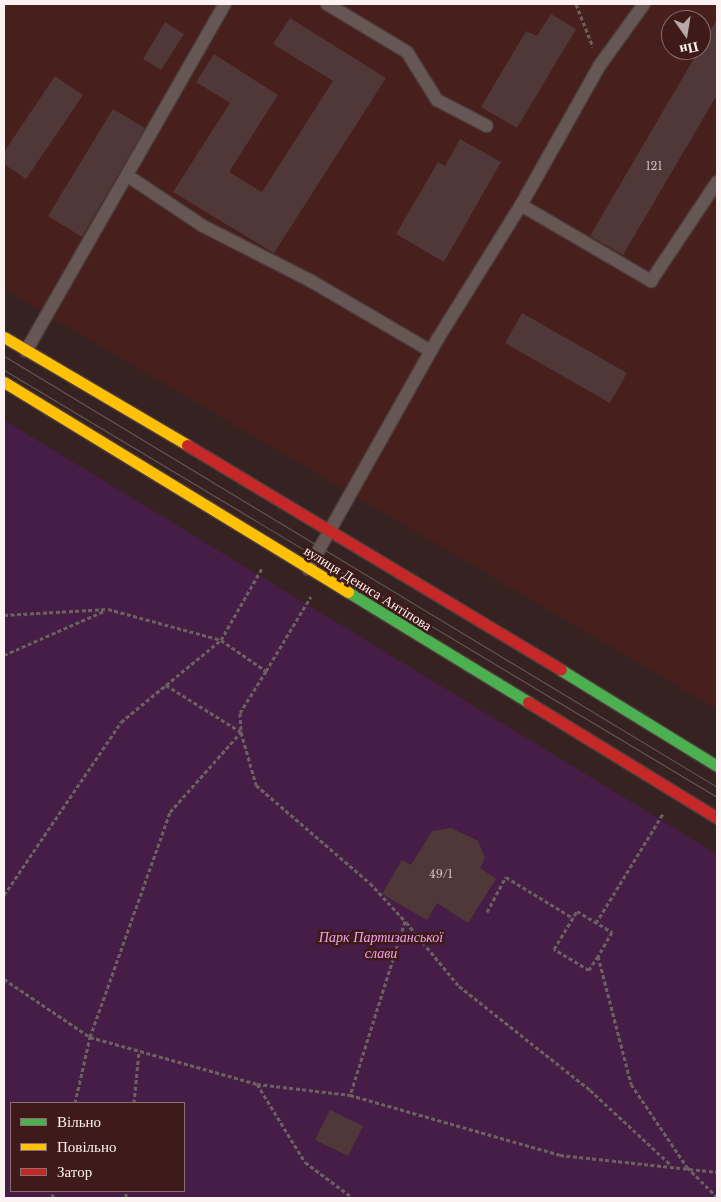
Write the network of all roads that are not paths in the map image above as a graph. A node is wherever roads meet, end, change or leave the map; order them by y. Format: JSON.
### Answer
{"nodes":[{"id":1,"x":225,"y":4,"type":"edge"},
{"id":2,"x":327,"y":4,"type":"edge"},
{"id":3,"x":644,"y":4,"type":"edge"},
{"id":4,"x":487,"y":126,"type":"dead end"},
{"id":5,"x":128,"y":176,"type":"junction"},
{"id":6,"x":717,"y":182,"type":"edge"},
{"id":7,"x":521,"y":206,"type":"junction"},
{"id":8,"x":4,"y":337,"type":"edge"},
{"id":9,"x":26,"y":350,"type":"junction"},
{"id":10,"x":430,"y":351,"type":"junction"},
{"id":11,"x":4,"y":382,"type":"edge"},
{"id":12,"x":332,"y":530,"type":"junction"},
{"id":13,"x":308,"y":569,"type":"junction"},
{"id":14,"x":717,"y":766,"type":"edge"},
{"id":15,"x":717,"y":818,"type":"edge"}],
"edges":[{"from":1,"to":5,"type":"lane"},
{"from":2,"to":4,"type":"lane"},
{"from":3,"to":7,"type":"lane"},
{"from":5,"to":9,"type":"lane"},
{"from":5,"to":10,"type":"lane"},
{"from":6,"to":7,"type":"lane"},
{"from":7,"to":10,"type":"lane"},
{"from":8,"to":9,"type":"street"},
{"from":9,"to":12,"type":"street"},
{"from":10,"to":12,"type":"lane"},
{"from":11,"to":13,"type":"street","name":"вулиця Дениса Антіпова"},
{"from":12,"to":13,"type":"lane"},
{"from":12,"to":14,"type":"street"},
{"from":13,"to":15,"type":"street","name":"вулиця Дениса Антіпова"}]}
